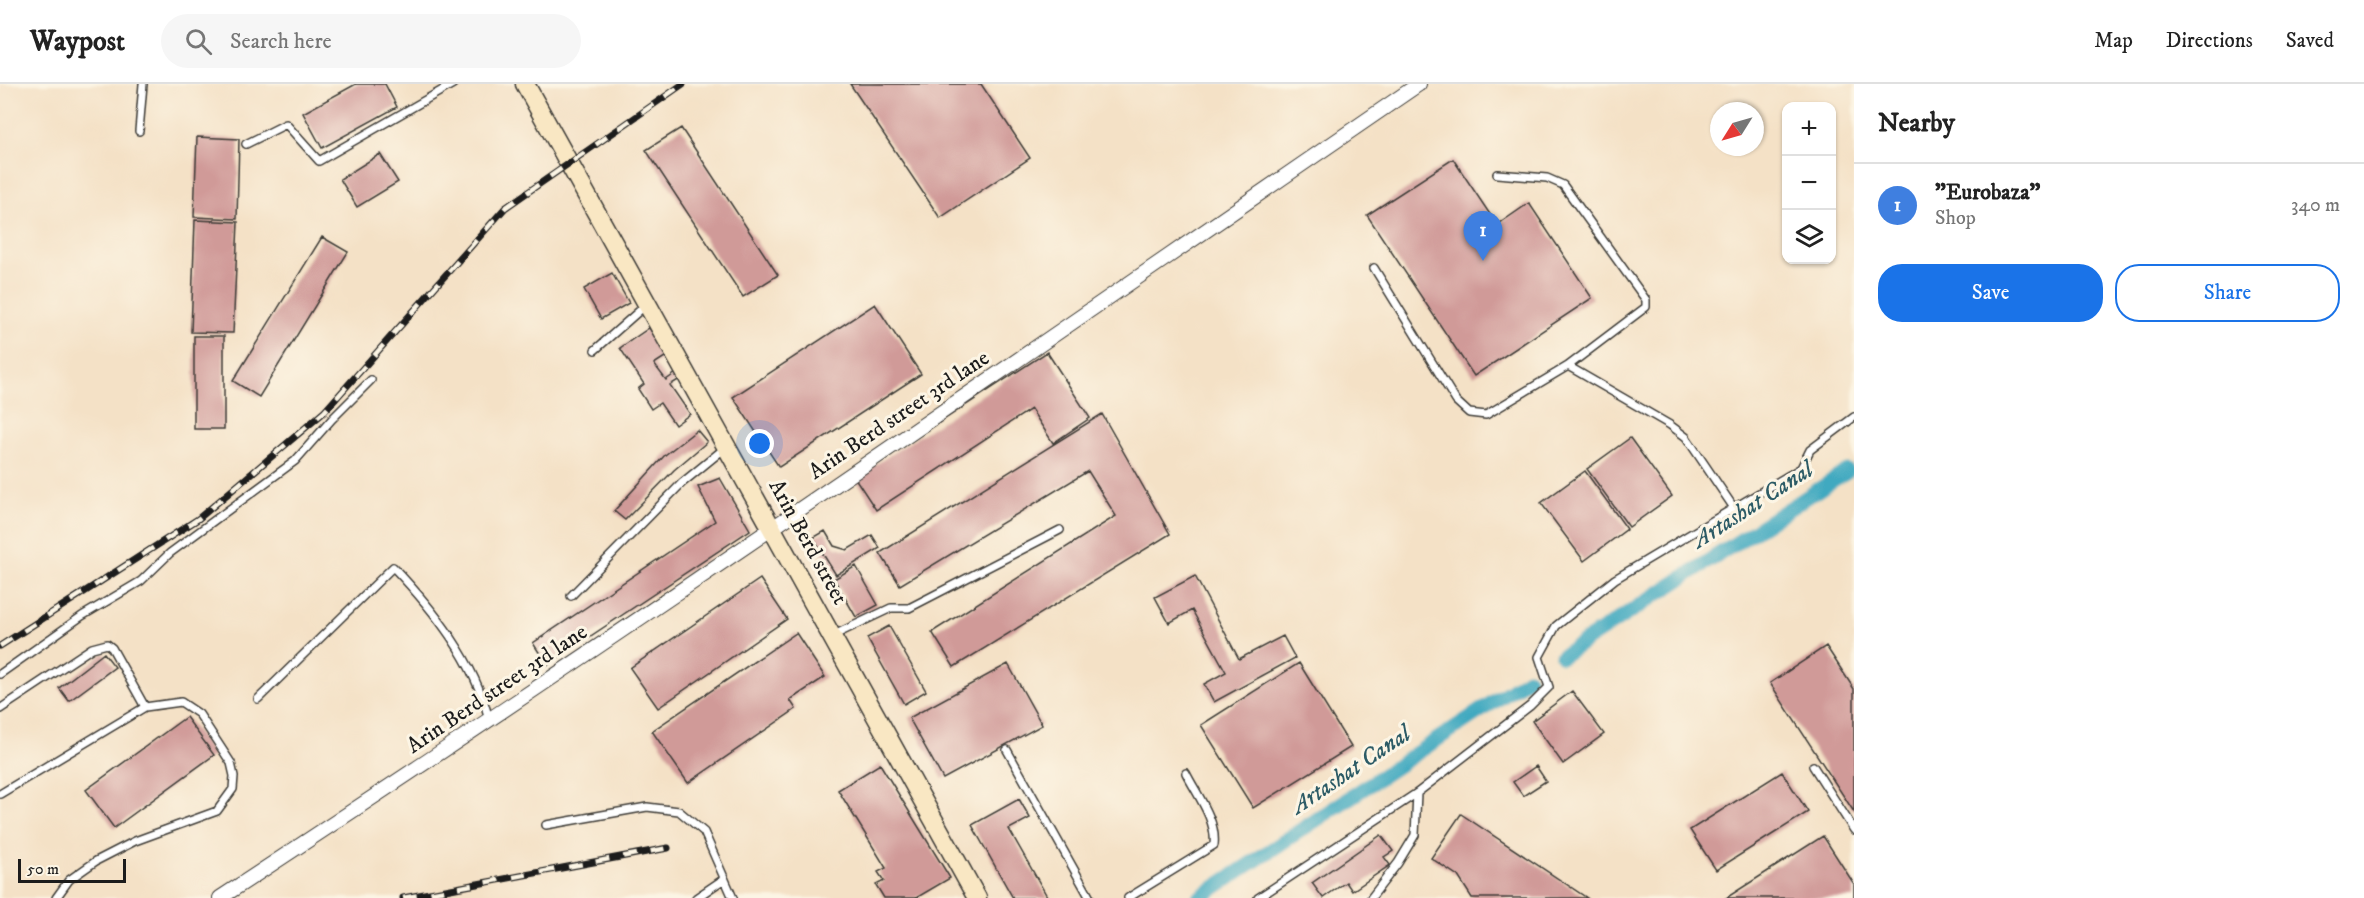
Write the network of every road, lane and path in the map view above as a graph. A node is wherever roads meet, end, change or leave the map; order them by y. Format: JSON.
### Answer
{"nodes":[{"id":1,"x":142,"y":84,"type":"edge"},
{"id":2,"x":453,"y":84,"type":"edge"},
{"id":3,"x":525,"y":84,"type":"edge"},
{"id":4,"x":1419,"y":84,"type":"edge"},
{"id":5,"x":139,"y":131,"type":"dead end"},
{"id":6,"x":246,"y":144,"type":"dead end"},
{"id":7,"x":1497,"y":174,"type":"dead end"},
{"id":8,"x":1374,"y":268,"type":"dead end"},
{"id":9,"x":648,"y":304,"type":"junction"},
{"id":10,"x":595,"y":350,"type":"dead end"},
{"id":11,"x":1568,"y":366,"type":"junction"},
{"id":12,"x":371,"y":381,"type":"dead end"},
{"id":13,"x":1854,"y":417,"type":"edge"},
{"id":14,"x":727,"y":446,"type":"junction"},
{"id":15,"x":1734,"y":508,"type":"junction"},
{"id":16,"x":772,"y":528,"type":"junction"},
{"id":17,"x":1060,"y":530,"type":"dead end"},
{"id":18,"x":571,"y":596,"type":"dead end"},
{"id":19,"x":832,"y":636,"type":"junction"},
{"id":20,"x":0,"y":674,"type":"edge"},
{"id":21,"x":258,"y":699,"type":"dead end"},
{"id":22,"x":145,"y":707,"type":"junction"},
{"id":23,"x":0,"y":709,"type":"edge"},
{"id":24,"x":489,"y":720,"type":"junction"},
{"id":25,"x":1007,"y":750,"type":"dead end"},
{"id":26,"x":1813,"y":766,"type":"dead end"},
{"id":27,"x":1186,"y":773,"type":"dead end"},
{"id":28,"x":1417,"y":793,"type":"junction"},
{"id":29,"x":0,"y":794,"type":"edge"},
{"id":30,"x":546,"y":825,"type":"dead end"},
{"id":31,"x":1854,"y":831,"type":"edge"},
{"id":32,"x":724,"y":879,"type":"junction"},
{"id":33,"x":56,"y":898,"type":"edge"},
{"id":34,"x":220,"y":898,"type":"edge"},
{"id":35,"x":696,"y":898,"type":"edge"},
{"id":36,"x":733,"y":898,"type":"edge"},
{"id":37,"x":977,"y":898,"type":"edge"},
{"id":38,"x":1090,"y":898,"type":"edge"},
{"id":39,"x":1128,"y":898,"type":"edge"},
{"id":40,"x":1258,"y":898,"type":"edge"},
{"id":41,"x":1371,"y":898,"type":"edge"}],
"edges":[{"from":1,"to":5,"type":"lane"},
{"from":2,"to":6,"type":"lane"},
{"from":3,"to":9,"type":"street","name":"Arin Berd street"},
{"from":4,"to":16,"type":"street","name":"Arin Berd street 3rd lane"},
{"from":7,"to":11,"type":"lane"},
{"from":8,"to":11,"type":"lane"},
{"from":9,"to":10,"type":"lane"},
{"from":9,"to":14,"type":"street","name":"Arin Berd street"},
{"from":11,"to":15,"type":"lane"},
{"from":12,"to":20,"type":"lane"},
{"from":13,"to":15,"type":"lane"},
{"from":14,"to":16,"type":"street","name":"Arin Berd street"},
{"from":14,"to":18,"type":"lane"},
{"from":15,"to":28,"type":"lane"},
{"from":16,"to":19,"type":"street","name":"Arin Berd street"},
{"from":16,"to":24,"type":"street","name":"Arin Berd street 3rd lane"},
{"from":17,"to":19,"type":"lane"},
{"from":19,"to":37,"type":"street","name":"Arin Berd street"},
{"from":21,"to":24,"type":"lane"},
{"from":22,"to":23,"type":"lane"},
{"from":22,"to":29,"type":"lane"},
{"from":22,"to":33,"type":"lane"},
{"from":24,"to":34,"type":"street","name":"Arin Berd street 3rd lane"},
{"from":25,"to":38,"type":"lane"},
{"from":26,"to":31,"type":"lane"},
{"from":27,"to":39,"type":"lane"},
{"from":28,"to":40,"type":"lane"},
{"from":28,"to":41,"type":"lane"},
{"from":30,"to":32,"type":"lane"},
{"from":32,"to":35,"type":"lane"},
{"from":32,"to":36,"type":"lane"}]}
